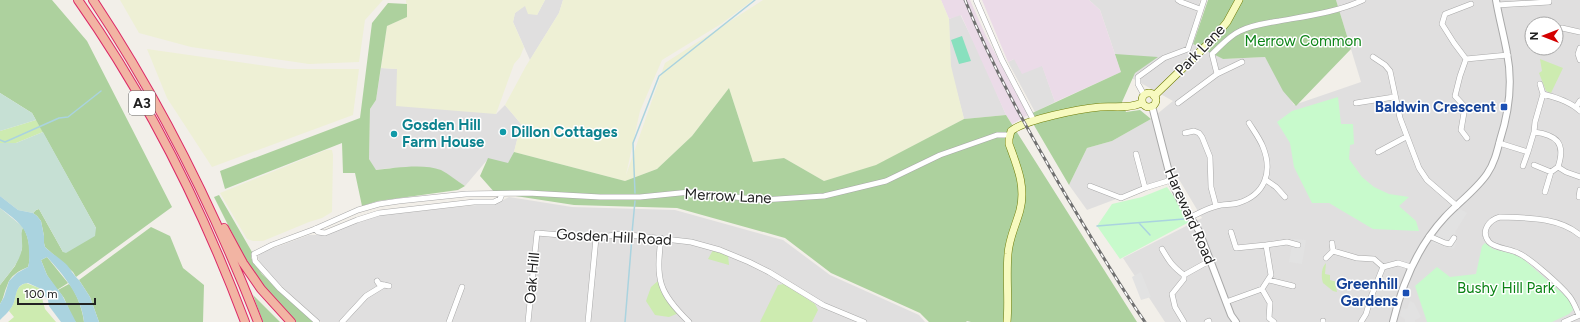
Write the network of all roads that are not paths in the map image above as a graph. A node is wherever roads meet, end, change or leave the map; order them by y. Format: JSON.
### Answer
{"nodes":[{"id":1,"x":78,"y":0,"type":"edge"},
{"id":2,"x":93,"y":0,"type":"edge"},
{"id":3,"x":976,"y":0,"type":"edge"},
{"id":4,"x":1178,"y":0,"type":"edge"},
{"id":5,"x":1204,"y":0,"type":"edge"},
{"id":6,"x":1239,"y":0,"type":"edge"},
{"id":7,"x":1363,"y":0,"type":"edge"},
{"id":8,"x":1549,"y":0,"type":"edge"},
{"id":9,"x":1354,"y":2,"type":"edge"},
{"id":10,"x":1496,"y":3,"type":"edge"},
{"id":11,"x":1471,"y":4,"type":"dead end"},
{"id":12,"x":1200,"y":9,"type":"junction"},
{"id":13,"x":1564,"y":28,"type":"edge"},
{"id":14,"x":1580,"y":32,"type":"edge"},
{"id":15,"x":1580,"y":48,"type":"edge"},
{"id":16,"x":1508,"y":55,"type":"junction"},
{"id":17,"x":1374,"y":58,"type":"dead end"},
{"id":18,"x":1466,"y":59,"type":"junction"},
{"id":19,"x":1580,"y":60,"type":"edge"},
{"id":20,"x":1242,"y":62,"type":"dead end"},
{"id":21,"x":1217,"y":74,"type":"junction"},
{"id":22,"x":1540,"y":84,"type":"dead end"},
{"id":23,"x":1543,"y":94,"type":"junction"},
{"id":24,"x":1144,"y":95,"type":"junction"},
{"id":25,"x":1154,"y":96,"type":"junction"},
{"id":26,"x":1394,"y":97,"type":"junction"},
{"id":27,"x":1580,"y":101,"type":"edge"},
{"id":28,"x":1178,"y":102,"type":"dead end"},
{"id":29,"x":1356,"y":103,"type":"dead end"},
{"id":30,"x":1142,"y":104,"type":"junction"},
{"id":31,"x":1152,"y":106,"type":"junction"},
{"id":32,"x":1578,"y":109,"type":"edge"},
{"id":33,"x":1034,"y":121,"type":"junction"},
{"id":34,"x":1248,"y":123,"type":"dead end"},
{"id":35,"x":1534,"y":132,"type":"junction"},
{"id":36,"x":1185,"y":133,"type":"dead end"},
{"id":37,"x":1009,"y":135,"type":"junction"},
{"id":38,"x":1406,"y":137,"type":"junction"},
{"id":39,"x":1467,"y":138,"type":"dead end"},
{"id":40,"x":1499,"y":144,"type":"junction"},
{"id":41,"x":1378,"y":152,"type":"dead end"},
{"id":42,"x":1528,"y":152,"type":"junction"},
{"id":43,"x":1136,"y":154,"type":"dead end"},
{"id":44,"x":1534,"y":165,"type":"dead end"},
{"id":45,"x":1523,"y":166,"type":"dead end"},
{"id":46,"x":1558,"y":167,"type":"junction"},
{"id":47,"x":1550,"y":172,"type":"junction"},
{"id":48,"x":1580,"y":177,"type":"edge"},
{"id":49,"x":1171,"y":180,"type":"junction"},
{"id":50,"x":1266,"y":180,"type":"junction"},
{"id":51,"x":199,"y":186,"type":"junction"},
{"id":52,"x":1090,"y":186,"type":"dead end"},
{"id":53,"x":1145,"y":188,"type":"junction"},
{"id":54,"x":1580,"y":190,"type":"edge"},
{"id":55,"x":1545,"y":192,"type":"dead end"},
{"id":56,"x":502,"y":194,"type":"junction"},
{"id":57,"x":1286,"y":197,"type":"dead end"},
{"id":58,"x":1579,"y":197,"type":"edge"},
{"id":59,"x":1216,"y":206,"type":"junction"},
{"id":60,"x":1457,"y":206,"type":"junction"},
{"id":61,"x":1191,"y":217,"type":"junction"},
{"id":62,"x":314,"y":229,"type":"junction"},
{"id":63,"x":1231,"y":232,"type":"dead end"},
{"id":64,"x":536,"y":233,"type":"joint"},
{"id":65,"x":1580,"y":235,"type":"edge"},
{"id":66,"x":1429,"y":236,"type":"junction"},
{"id":67,"x":596,"y":238,"type":"junction"},
{"id":68,"x":661,"y":238,"type":"junction"},
{"id":69,"x":1454,"y":238,"type":"dead end"},
{"id":70,"x":1332,"y":243,"type":"dead end"},
{"id":71,"x":1266,"y":245,"type":"junction"},
{"id":72,"x":1298,"y":245,"type":"dead end"},
{"id":73,"x":1162,"y":249,"type":"dead end"},
{"id":74,"x":1333,"y":251,"type":"junction"},
{"id":75,"x":1326,"y":258,"type":"dead end"},
{"id":76,"x":1211,"y":260,"type":"junction"},
{"id":77,"x":1383,"y":267,"type":"junction"},
{"id":78,"x":1411,"y":267,"type":"junction"},
{"id":79,"x":1184,"y":275,"type":"junction"},
{"id":80,"x":1268,"y":280,"type":"junction"},
{"id":81,"x":377,"y":281,"type":"dead end"},
{"id":82,"x":1293,"y":286,"type":"dead end"},
{"id":83,"x":462,"y":287,"type":"dead end"},
{"id":84,"x":1262,"y":288,"type":"junction"},
{"id":85,"x":1226,"y":302,"type":"junction"},
{"id":86,"x":1579,"y":315,"type":"edge"},
{"id":87,"x":245,"y":322,"type":"edge"},
{"id":88,"x":258,"y":322,"type":"edge"},
{"id":89,"x":291,"y":322,"type":"edge"},
{"id":90,"x":317,"y":322,"type":"edge"},
{"id":91,"x":342,"y":322,"type":"edge"},
{"id":92,"x":449,"y":322,"type":"edge"},
{"id":93,"x":528,"y":322,"type":"edge"},
{"id":94,"x":588,"y":322,"type":"edge"},
{"id":95,"x":688,"y":322,"type":"edge"},
{"id":96,"x":864,"y":322,"type":"edge"},
{"id":97,"x":1007,"y":322,"type":"edge"},
{"id":98,"x":1184,"y":322,"type":"edge"},
{"id":99,"x":1236,"y":322,"type":"edge"},
{"id":100,"x":1274,"y":322,"type":"edge"},
{"id":101,"x":1361,"y":322,"type":"edge"},
{"id":102,"x":1393,"y":322,"type":"edge"},
{"id":103,"x":1564,"y":322,"type":"edge"}],
"edges":[{"from":1,"to":87,"type":"highway","number":"A3"},
{"from":2,"to":51,"type":"highway","number":"A3"},
{"from":3,"to":33,"type":"street"},
{"from":4,"to":12,"type":"street"},
{"from":5,"to":12,"type":"street"},
{"from":6,"to":25,"type":"main road","name":"Park Lane"},
{"from":7,"to":9,"type":"street"},
{"from":8,"to":10,"type":"street"},
{"from":9,"to":21,"type":"street"},
{"from":10,"to":16,"type":"street"},
{"from":11,"to":18,"type":"street"},
{"from":12,"to":24,"type":"street"},
{"from":13,"to":14,"type":"street"},
{"from":15,"to":19,"type":"street"},
{"from":16,"to":18,"type":"street"},
{"from":16,"to":40,"type":"street"},
{"from":17,"to":26,"type":"street"},
{"from":18,"to":39,"type":"street"},
{"from":20,"to":21,"type":"street"},
{"from":21,"to":28,"type":"street"},
{"from":22,"to":23,"type":"street"},
{"from":23,"to":32,"type":"street"},
{"from":23,"to":35,"type":"street"},
{"from":24,"to":25,"type":"main road"},
{"from":24,"to":30,"type":"main road"},
{"from":25,"to":31,"type":"main road"},
{"from":26,"to":29,"type":"street"},
{"from":26,"to":38,"type":"street"},
{"from":27,"to":32,"type":"street"},
{"from":30,"to":31,"type":"main road"},
{"from":30,"to":33,"type":"main road","name":"Merrow Lane"},
{"from":31,"to":49,"type":"street","name":"Hareward Road"},
{"from":33,"to":37,"type":"main road","name":"Merrow Lane"},
{"from":34,"to":50,"type":"street"},
{"from":35,"to":42,"type":"street"},
{"from":35,"to":46,"type":"street"},
{"from":36,"to":59,"type":"street"},
{"from":37,"to":56,"type":"street","name":"Merrow Lane"},
{"from":37,"to":97,"type":"main road"},
{"from":38,"to":41,"type":"street"},
{"from":38,"to":60,"type":"street"},
{"from":40,"to":42,"type":"street"},
{"from":40,"to":60,"type":"street"},
{"from":42,"to":45,"type":"street"},
{"from":43,"to":53,"type":"street"},
{"from":44,"to":47,"type":"street"},
{"from":46,"to":47,"type":"street"},
{"from":46,"to":48,"type":"street"},
{"from":47,"to":55,"type":"street"},
{"from":49,"to":53,"type":"street"},
{"from":49,"to":61,"type":"street","name":"Hareward Road"},
{"from":50,"to":57,"type":"street"},
{"from":50,"to":59,"type":"street"},
{"from":51,"to":88,"type":"highway","number":"A3"},
{"from":51,"to":89,"type":"highway"},
{"from":52,"to":53,"type":"street"},
{"from":54,"to":58,"type":"street"},
{"from":56,"to":62,"type":"street","name":"Merrow Lane"},
{"from":56,"to":62,"type":"street","name":"Merrow Lane"},
{"from":59,"to":61,"type":"street"},
{"from":60,"to":66,"type":"street"},
{"from":61,"to":76,"type":"street","name":"Hareward Road"},
{"from":62,"to":90,"type":"street","name":"Merrow Lane"},
{"from":63,"to":71,"type":"street"},
{"from":64,"to":67,"type":"street","name":"Gosden Hill Road"},
{"from":64,"to":93,"type":"street","name":"Oak Hill"},
{"from":65,"to":86,"type":"street"},
{"from":66,"to":69,"type":"street"},
{"from":66,"to":78,"type":"street"},
{"from":67,"to":68,"type":"street","name":"Gosden Hill Road"},
{"from":67,"to":94,"type":"street"},
{"from":68,"to":95,"type":"street"},
{"from":68,"to":96,"type":"street","name":"Gosden Hill Road"},
{"from":70,"to":74,"type":"street"},
{"from":71,"to":72,"type":"street"},
{"from":71,"to":80,"type":"street"},
{"from":73,"to":79,"type":"street"},
{"from":74,"to":75,"type":"street"},
{"from":74,"to":77,"type":"street"},
{"from":76,"to":79,"type":"street"},
{"from":76,"to":85,"type":"street","name":"Hareward Road"},
{"from":77,"to":78,"type":"street"},
{"from":77,"to":101,"type":"street"},
{"from":78,"to":102,"type":"street"},
{"from":79,"to":98,"type":"street"},
{"from":80,"to":82,"type":"street"},
{"from":80,"to":84,"type":"street"},
{"from":81,"to":91,"type":"street"},
{"from":83,"to":92,"type":"street"},
{"from":84,"to":85,"type":"street"},
{"from":84,"to":100,"type":"street"},
{"from":85,"to":99,"type":"street","name":"Hareward Road"},
{"from":86,"to":103,"type":"street"}]}
